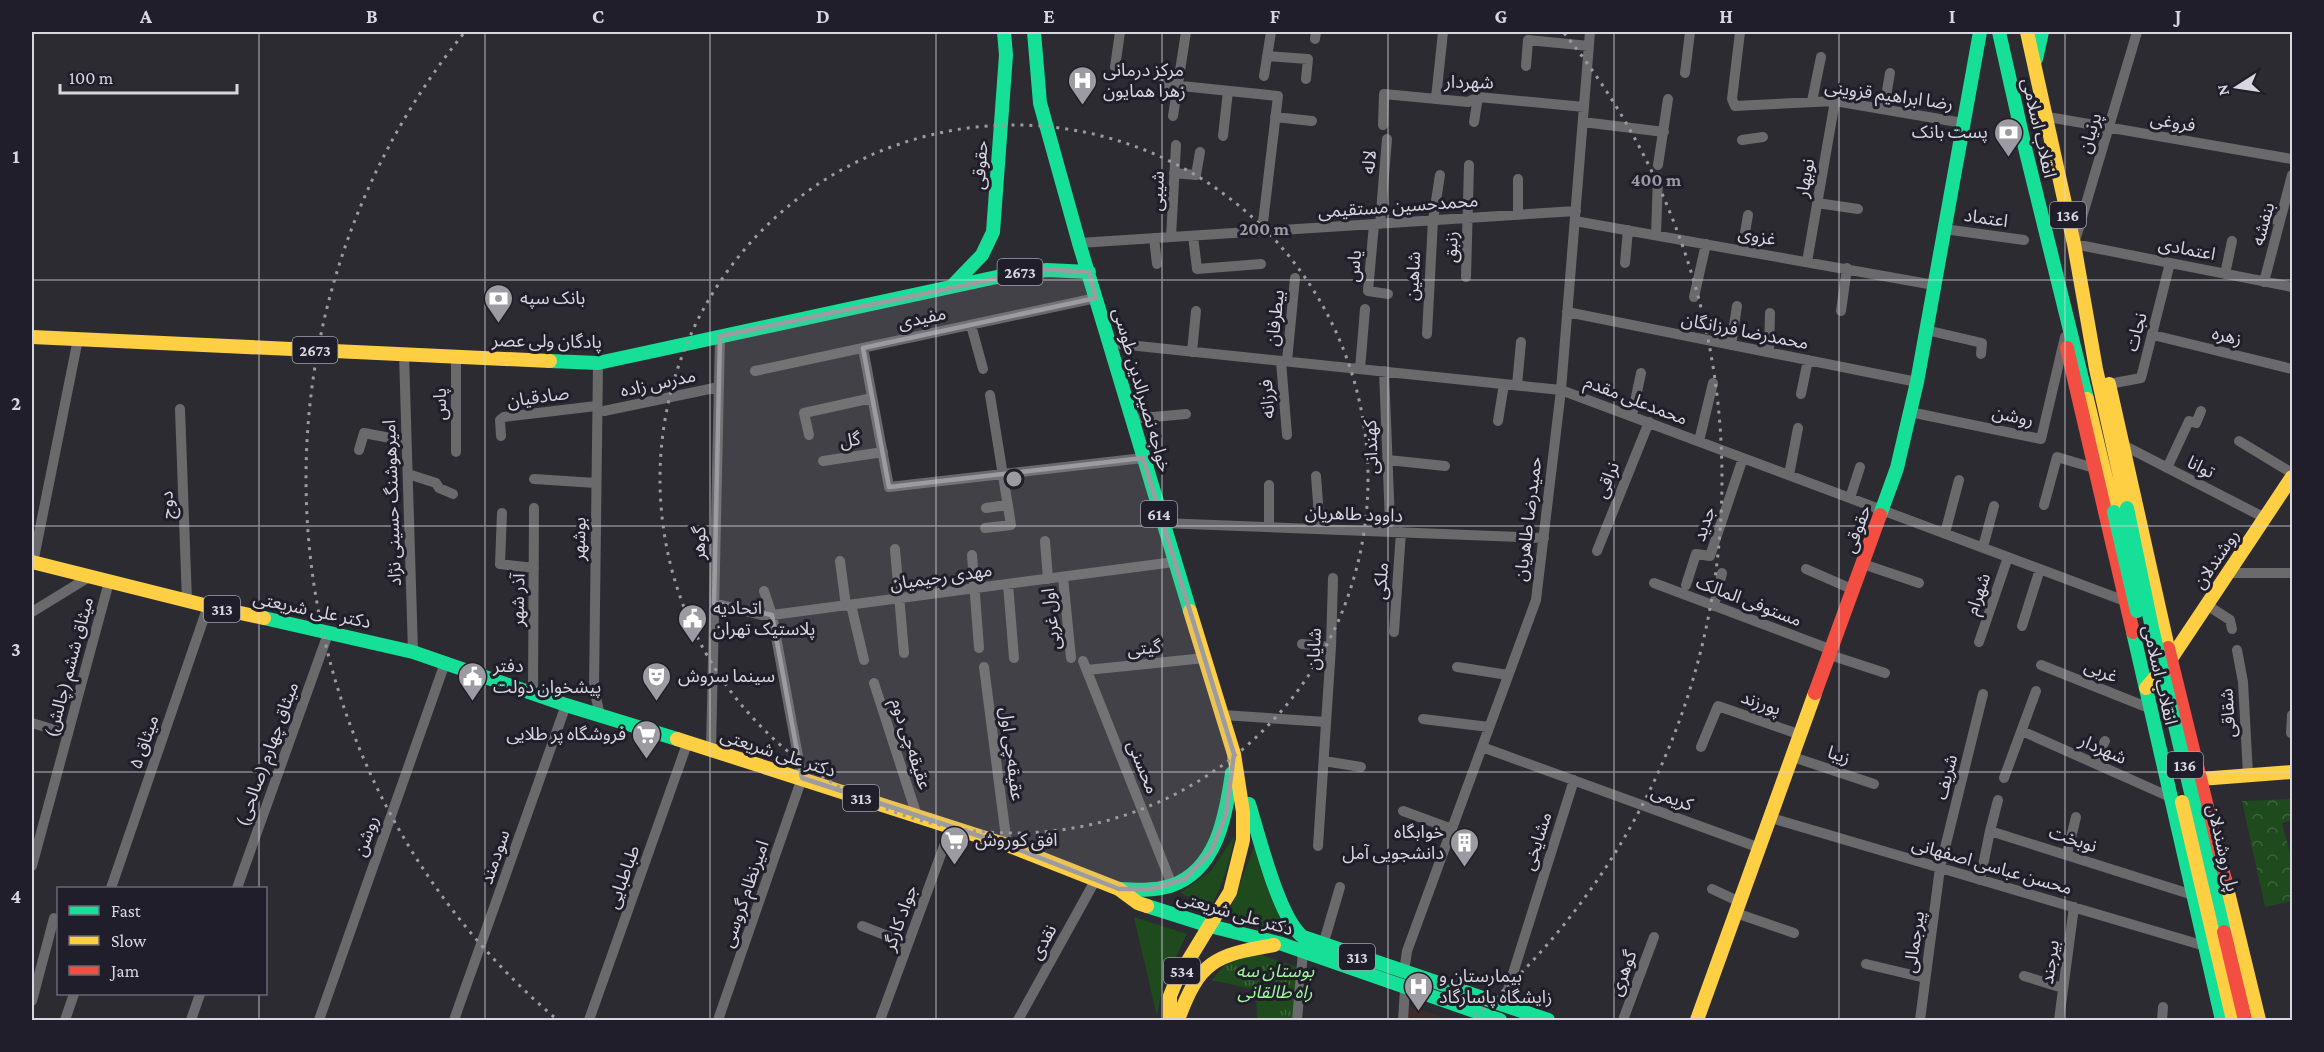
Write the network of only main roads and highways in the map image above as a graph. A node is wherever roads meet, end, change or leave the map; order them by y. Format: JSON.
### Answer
{"nodes":[{"id":1,"x":1004,"y":32,"type":"edge"},
{"id":2,"x":1034,"y":32,"type":"edge"},
{"id":3,"x":1980,"y":32,"type":"edge"},
{"id":4,"x":1999,"y":32,"type":"edge"},
{"id":5,"x":2027,"y":32,"type":"edge"},
{"id":6,"x":2042,"y":32,"type":"edge"},
{"id":7,"x":2035,"y":63,"type":"junction"},
{"id":8,"x":2045,"y":238,"type":"junction"},
{"id":9,"x":2074,"y":244,"type":"junction"},
{"id":10,"x":1089,"y":272,"type":"junction"},
{"id":11,"x":953,"y":285,"type":"junction"},
{"id":12,"x":32,"y":337,"type":"edge"},
{"id":13,"x":2292,"y":475,"type":"edge"},
{"id":14,"x":2121,"y":510,"type":"junction"},
{"id":15,"x":32,"y":563,"type":"edge"},
{"id":16,"x":2157,"y":605,"type":"junction"},
{"id":17,"x":2126,"y":607,"type":"junction"},
{"id":18,"x":2170,"y":660,"type":"junction"},
{"id":19,"x":2146,"y":688,"type":"junction"},
{"id":20,"x":2180,"y":702,"type":"junction"},
{"id":21,"x":2149,"y":706,"type":"junction"},
{"id":22,"x":1234,"y":754,"type":"junction"},
{"id":23,"x":2292,"y":772,"type":"edge"},
{"id":24,"x":2200,"y":779,"type":"junction"},
{"id":25,"x":2215,"y":842,"type":"junction"},
{"id":26,"x":2182,"y":849,"type":"junction"},
{"id":27,"x":1119,"y":889,"type":"junction"},
{"id":28,"x":1210,"y":926,"type":"junction"},
{"id":29,"x":1282,"y":944,"type":"junction"},
{"id":30,"x":1404,"y":972,"type":"junction"},
{"id":31,"x":1405,"y":989,"type":"junction"},
{"id":32,"x":1170,"y":1020,"type":"edge"},
{"id":33,"x":1178,"y":1020,"type":"edge"},
{"id":34,"x":1500,"y":1020,"type":"edge"},
{"id":35,"x":1548,"y":1020,"type":"edge"},
{"id":36,"x":1697,"y":1020,"type":"edge"},
{"id":37,"x":2222,"y":1020,"type":"edge"},
{"id":38,"x":2232,"y":1020,"type":"edge"},
{"id":39,"x":2245,"y":1020,"type":"edge"},
{"id":40,"x":2259,"y":1020,"type":"edge"}],
"edges":[{"from":1,"to":11,"type":"main road","name":"حقوقی"},
{"from":2,"to":10,"type":"main road","name":"خواجه نصیرالدین طوسی","number":"614"},
{"from":3,"to":36,"type":"main road","name":"حقوقی"},
{"from":4,"to":8,"type":"main road","name":"انقلاب اسلامی","number":"136"},
{"from":5,"to":7,"type":"main road","name":"انقلاب اسلامی","number":"136"},
{"from":6,"to":7,"type":"main road"},
{"from":7,"to":9,"type":"main road","name":"انقلاب اسلامی","number":"136"},
{"from":8,"to":14,"type":"main road","name":"انقلاب اسلامی","number":"136"},
{"from":8,"to":17,"type":"main road","name":"انقلاب اسلامی"},
{"from":9,"to":14,"type":"main road","name":"انقلاب اسلامی","number":"136"},
{"from":9,"to":16,"type":"main road","name":"انقلاب اسلامی"},
{"from":10,"to":11,"type":"main road","name":"پادگان ولی عصر","number":"2673"},
{"from":10,"to":22,"type":"main road","name":"خواجه نصیرالدین طوسی","number":"614"},
{"from":11,"to":12,"type":"main road","name":"پادگان ولی عصر","number":"2673"},
{"from":13,"to":18,"type":"main road","name":"روشندلان"},
{"from":14,"to":38,"type":"main road","name":"پل روشندلان","number":"136","bridge":true},
{"from":14,"to":39,"type":"main road","name":"پل روشندلان","number":"136","bridge":true},
{"from":15,"to":27,"type":"main road","name":"دکتر علی شریعتی","number":"313"},
{"from":16,"to":17,"type":"main road"},
{"from":16,"to":18,"type":"main road","name":"انقلاب اسلامی"},
{"from":17,"to":19,"type":"main road","name":"انقلاب اسلامی"},
{"from":18,"to":19,"type":"main road","name":"روشندلان"},
{"from":18,"to":20,"type":"main road","name":"انقلاب اسلامی"},
{"from":19,"to":21,"type":"main road","name":"انقلاب اسلامی"},
{"from":20,"to":21,"type":"main road"},
{"from":20,"to":24,"type":"main road","name":"انقلاب اسلامی"},
{"from":21,"to":26,"type":"main road","name":"انقلاب اسلامی"},
{"from":22,"to":27,"type":"main road"},
{"from":22,"to":28,"type":"main road","name":"خواجه نصیرالدین طوسی","number":"614"},
{"from":22,"to":30,"type":"main road","name":"دکتر علی شریعتی","number":"313"},
{"from":23,"to":24,"type":"main road"},
{"from":24,"to":25,"type":"main road","name":"انقلاب اسلامی"},
{"from":25,"to":26,"type":"main road"},
{"from":25,"to":40,"type":"main road","name":"انقلاب اسلامی"},
{"from":26,"to":37,"type":"main road","name":"انقلاب اسلامی"},
{"from":27,"to":28,"type":"main road","name":"دکتر علی شریعتی","number":"313"},
{"from":28,"to":29,"type":"main road","name":"دکتر علی شریعتی","number":"313"},
{"from":28,"to":32,"type":"main road","number":"534"},
{"from":29,"to":31,"type":"main road","name":"دکتر علی شریعتی","number":"313"},
{"from":29,"to":33,"type":"main road"},
{"from":30,"to":31,"type":"main road","name":"حمیدرضا طاهریان"},
{"from":30,"to":35,"type":"main road","name":"دکتر علی شریعتی","number":"313"},
{"from":31,"to":34,"type":"main road","name":"دکتر علی شریعتی","number":"313"}]}
